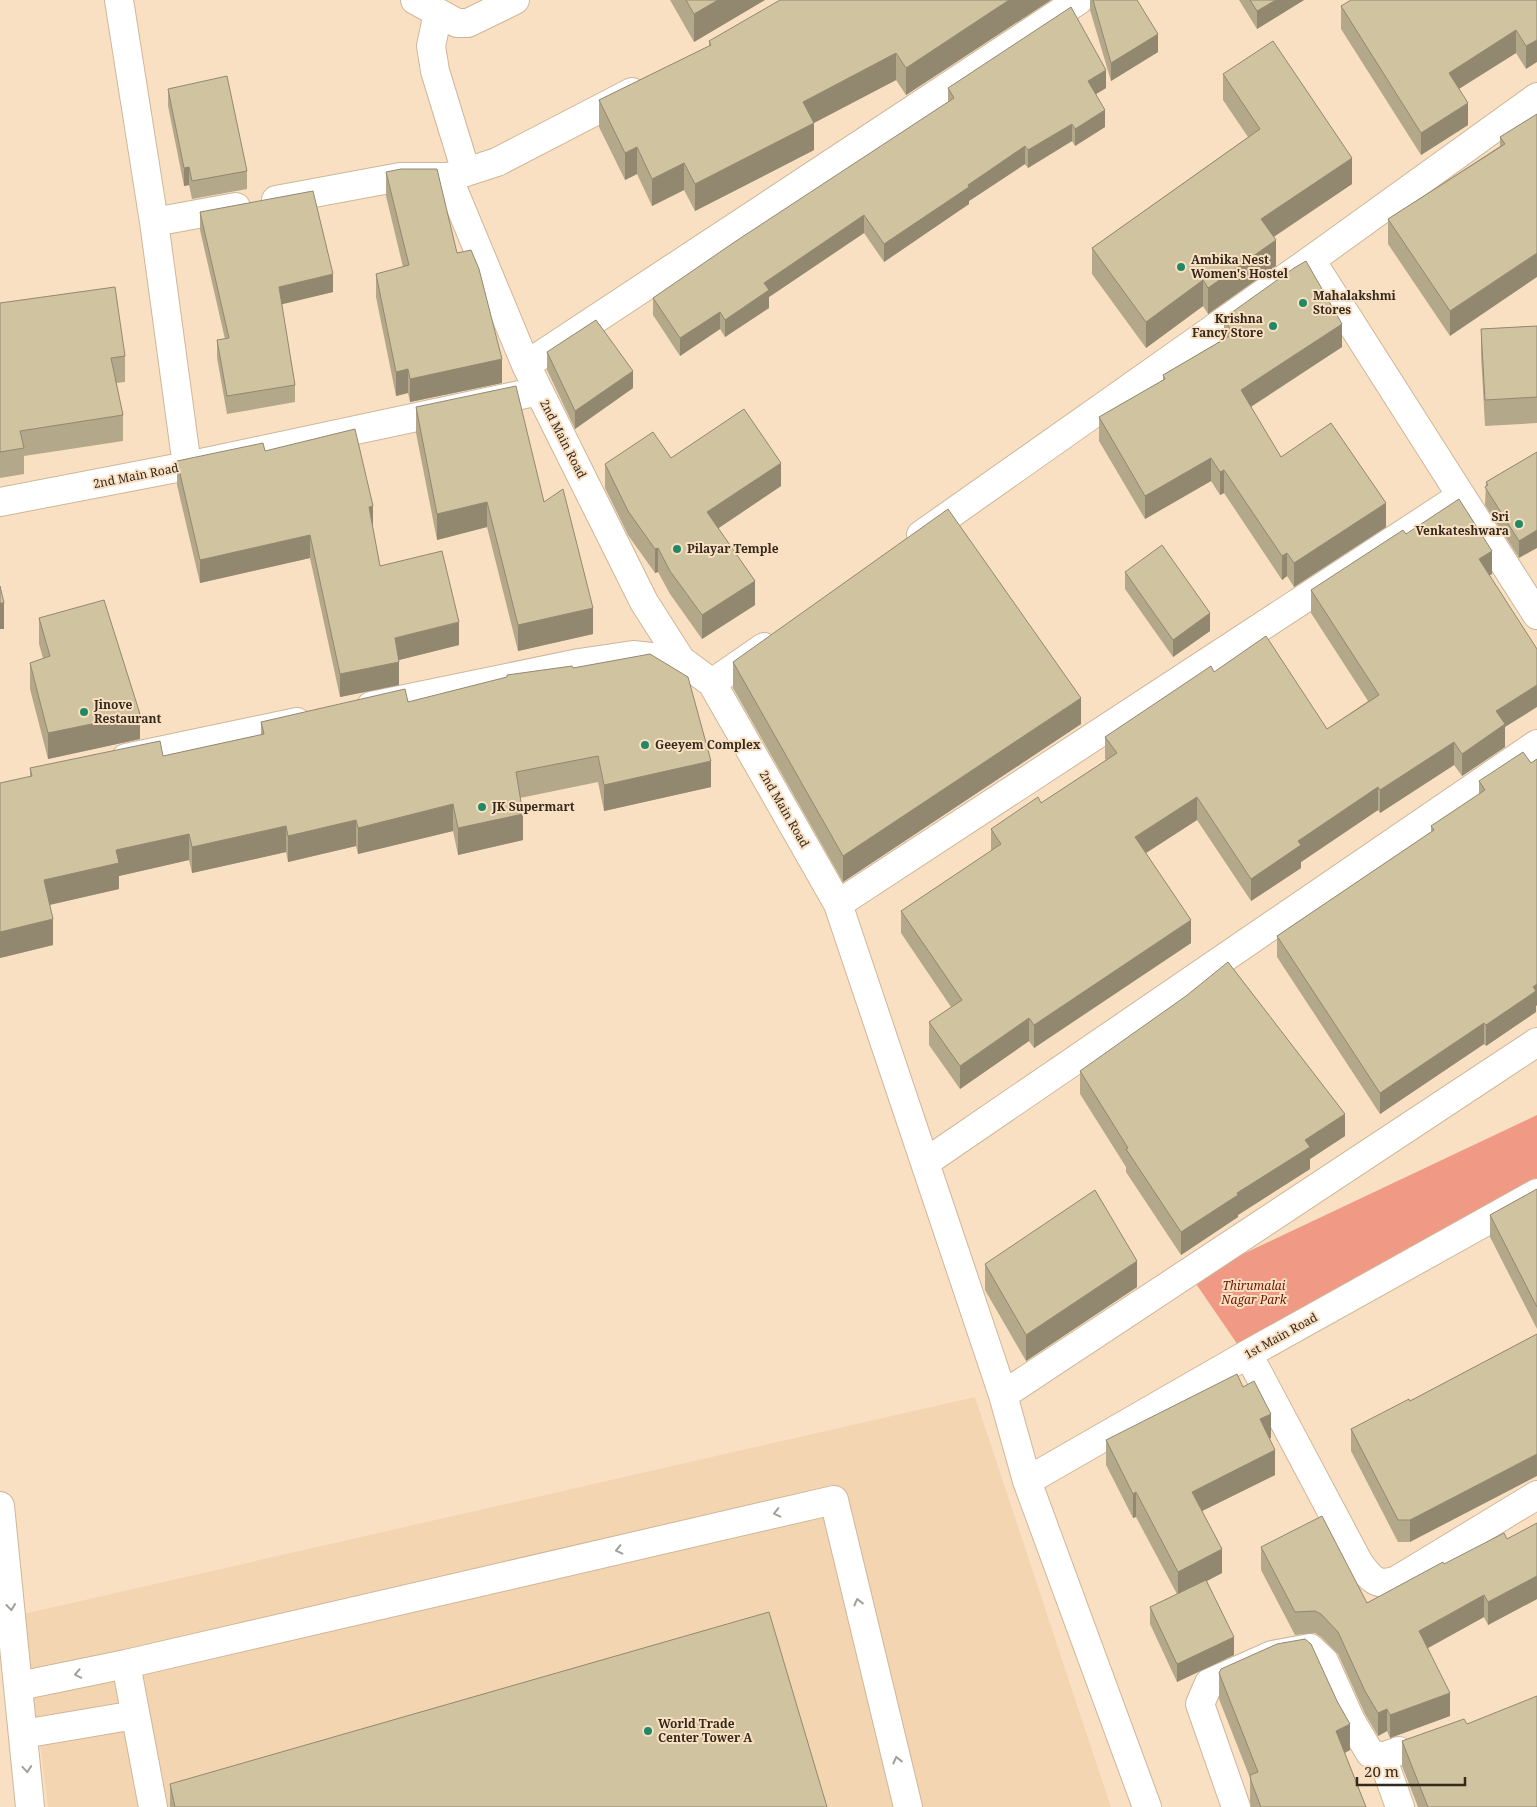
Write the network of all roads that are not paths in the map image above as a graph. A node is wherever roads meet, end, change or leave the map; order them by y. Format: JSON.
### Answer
{"nodes":[{"id":1,"x":119,"y":0,"type":"edge"},
{"id":2,"x":415,"y":0,"type":"edge"},
{"id":3,"x":515,"y":0,"type":"edge"},
{"id":4,"x":1078,"y":0,"type":"edge"},
{"id":5,"x":438,"y":13,"type":"junction"},
{"id":6,"x":658,"y":79,"type":"edge"},
{"id":7,"x":1537,"y":97,"type":"edge"},
{"id":8,"x":457,"y":174,"type":"junction"},
{"id":9,"x":154,"y":222,"type":"junction"},
{"id":10,"x":1310,"y":260,"type":"junction"},
{"id":11,"x":526,"y":365,"type":"junction"},
{"id":12,"x":539,"y":391,"type":"junction"},
{"id":13,"x":187,"y":466,"type":"junction"},
{"id":14,"x":1461,"y":496,"type":"junction"},
{"id":15,"x":0,"y":502,"type":"edge"},
{"id":16,"x":899,"y":551,"type":"edge"},
{"id":17,"x":1537,"y":615,"type":"edge"},
{"id":18,"x":785,"y":632,"type":"edge"},
{"id":19,"x":681,"y":660,"type":"junction"},
{"id":20,"x":712,"y":683,"type":"junction"},
{"id":21,"x":347,"y":711,"type":"edge"},
{"id":22,"x":318,"y":718,"type":"edge"},
{"id":23,"x":1537,"y":744,"type":"edge"},
{"id":24,"x":106,"y":762,"type":"edge"},
{"id":25,"x":838,"y":904,"type":"junction"},
{"id":26,"x":1537,"y":1042,"type":"edge"},
{"id":27,"x":926,"y":1162,"type":"junction"},
{"id":28,"x":1537,"y":1193,"type":"edge"},
{"id":29,"x":1248,"y":1354,"type":"junction"},
{"id":30,"x":1003,"y":1395,"type":"junction"},
{"id":31,"x":1027,"y":1481,"type":"junction"},
{"id":32,"x":1537,"y":1495,"type":"edge"},
{"id":33,"x":0,"y":1506,"type":"edge"},
{"id":34,"x":126,"y":1664,"type":"junction"},
{"id":35,"x":19,"y":1686,"type":"junction"},
{"id":36,"x":136,"y":1714,"type":"junction"},
{"id":37,"x":23,"y":1734,"type":"junction"},
{"id":38,"x":1418,"y":1744,"type":"edge"},
{"id":39,"x":1382,"y":1757,"type":"junction"},
{"id":40,"x":30,"y":1807,"type":"edge"},
{"id":41,"x":153,"y":1807,"type":"edge"},
{"id":42,"x":908,"y":1807,"type":"edge"},
{"id":43,"x":1147,"y":1807,"type":"edge"},
{"id":44,"x":1236,"y":1807,"type":"edge"},
{"id":45,"x":1400,"y":1807,"type":"edge"}],
"edges":[{"from":1,"to":9,"type":"street"},
{"from":2,"to":5,"type":"street"},
{"from":3,"to":5,"type":"street"},
{"from":4,"to":11,"type":"street"},
{"from":5,"to":8,"type":"street"},
{"from":6,"to":8,"type":"street"},
{"from":7,"to":10,"type":"street"},
{"from":8,"to":9,"type":"street"},
{"from":8,"to":11,"type":"street"},
{"from":9,"to":13,"type":"street"},
{"from":10,"to":14,"type":"street"},
{"from":10,"to":16,"type":"street"},
{"from":11,"to":12,"type":"street"},
{"from":12,"to":13,"type":"street","name":"2nd Main Road"},
{"from":12,"to":19,"type":"street","name":"2nd Main Road"},
{"from":13,"to":15,"type":"street","name":"2nd Main Road"},
{"from":14,"to":17,"type":"street"},
{"from":14,"to":25,"type":"street"},
{"from":18,"to":20,"type":"street"},
{"from":19,"to":20,"type":"street","name":"2nd Main Road"},
{"from":19,"to":21,"type":"street"},
{"from":20,"to":25,"type":"street","name":"2nd Main Road"},
{"from":22,"to":24,"type":"street"},
{"from":23,"to":27,"type":"street"},
{"from":25,"to":27,"type":"street","name":"2nd Main Road"},
{"from":26,"to":30,"type":"street"},
{"from":27,"to":30,"type":"street","name":"2nd Main Road"},
{"from":28,"to":29,"type":"street","name":"1st Main Road"},
{"from":29,"to":31,"type":"street","name":"1st Main Road"},
{"from":29,"to":32,"type":"street"},
{"from":30,"to":31,"type":"street","name":"2nd Main Road"},
{"from":31,"to":43,"type":"street","name":"2nd Main Road"},
{"from":33,"to":35,"type":"street","one_way":true},
{"from":34,"to":35,"type":"street","one_way":true},
{"from":34,"to":36,"type":"street"},
{"from":42,"to":34,"type":"street","one_way":true},
{"from":35,"to":37,"type":"street"},
{"from":36,"to":37,"type":"street"},
{"from":36,"to":41,"type":"street"},
{"from":37,"to":40,"type":"street","one_way":true},
{"from":38,"to":39,"type":"street"},
{"from":39,"to":44,"type":"street"},
{"from":39,"to":45,"type":"street"}]}
